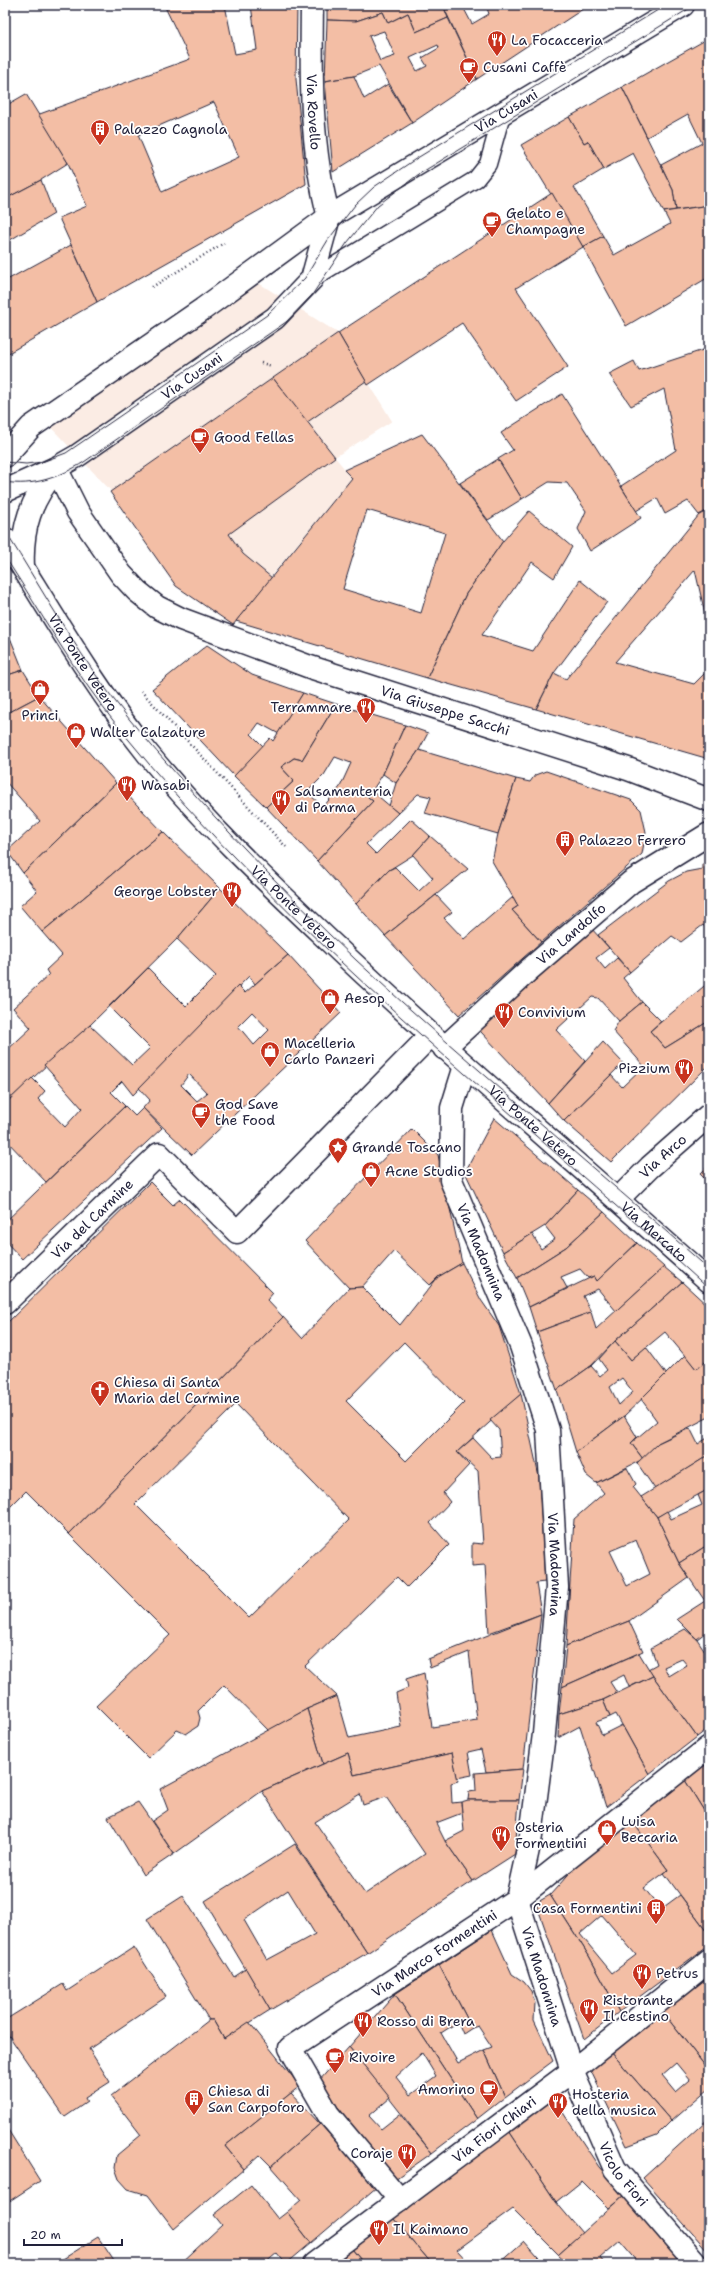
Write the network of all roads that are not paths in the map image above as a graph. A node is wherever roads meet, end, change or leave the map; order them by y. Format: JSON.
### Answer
{"nodes":[{"id":1,"x":312,"y":5,"type":"edge"},
{"id":2,"x":683,"y":5,"type":"edge"},
{"id":3,"x":502,"y":114,"type":"junction"},
{"id":4,"x":329,"y":217,"type":"junction"},
{"id":5,"x":312,"y":279,"type":"junction"},
{"id":6,"x":5,"y":456,"type":"edge"},
{"id":7,"x":56,"y":468,"type":"junction"},
{"id":8,"x":5,"y":491,"type":"edge"},
{"id":9,"x":5,"y":539,"type":"edge"},
{"id":10,"x":23,"y":567,"type":"junction"},
{"id":11,"x":709,"y":800,"type":"edge"},
{"id":12,"x":709,"y":834,"type":"edge"},
{"id":13,"x":437,"y":1042,"type":"junction"},
{"id":14,"x":465,"y":1066,"type":"junction"},
{"id":15,"x":709,"y":1115,"type":"edge"},
{"id":16,"x":178,"y":1173,"type":"joint"},
{"id":17,"x":618,"y":1199,"type":"junction"},
{"id":18,"x":709,"y":1281,"type":"edge"},
{"id":19,"x":5,"y":1303,"type":"edge"},
{"id":20,"x":709,"y":1748,"type":"edge"},
{"id":21,"x":517,"y":1900,"type":"junction"},
{"id":22,"x":709,"y":1961,"type":"edge"},
{"id":23,"x":572,"y":2070,"type":"junction"},
{"id":24,"x":400,"y":2200,"type":"junction"},
{"id":25,"x":314,"y":2264,"type":"edge"},
{"id":26,"x":697,"y":2264,"type":"edge"}],
"edges":[{"from":1,"to":4,"type":"street","name":"Via Rovello"},
{"from":2,"to":3,"type":"street","name":"Via Cusani"},
{"from":3,"to":4,"type":"street","name":"Via Cusani"},
{"from":3,"to":5,"type":"lane"},
{"from":4,"to":5,"type":"street","name":"Via Cusani"},
{"from":4,"to":6,"type":"street","name":"Via Cusani"},
{"from":5,"to":7,"type":"street","name":"Via Cusani"},
{"from":7,"to":8,"type":"street","name":"Via Cusani"},
{"from":7,"to":10,"type":"street"},
{"from":7,"to":11,"type":"street","name":"Via Giuseppe Sacchi"},
{"from":9,"to":10,"type":"street","name":"Via Ponte Vetero"},
{"from":10,"to":13,"type":"street","name":"Via Ponte Vetero"},
{"from":12,"to":13,"type":"street","name":"Via Landolfo"},
{"from":13,"to":14,"type":"street","name":"Via Ponte Vetero"},
{"from":13,"to":16,"type":"street","name":"Via Landolfo"},
{"from":14,"to":17,"type":"street","name":"Via Ponte Vetero"},
{"from":14,"to":21,"type":"street","name":"Via Madonnina"},
{"from":15,"to":17,"type":"street","name":"Via Arco"},
{"from":16,"to":19,"type":"street","name":"Via del Carmine"},
{"from":17,"to":18,"type":"street","name":"Via Mercato"},
{"from":20,"to":21,"type":"street","name":"Via Marco Formentini"},
{"from":21,"to":23,"type":"street","name":"Via Madonnina"},
{"from":21,"to":24,"type":"street","name":"Via Marco Formentini"},
{"from":22,"to":23,"type":"street","name":"Via Fiori Chiari"},
{"from":23,"to":24,"type":"street","name":"Via Fiori Chiari"},
{"from":23,"to":26,"type":"street","name":"Vicolo Fiori"},
{"from":24,"to":25,"type":"street","name":"Via Fiori Chiari"}]}
